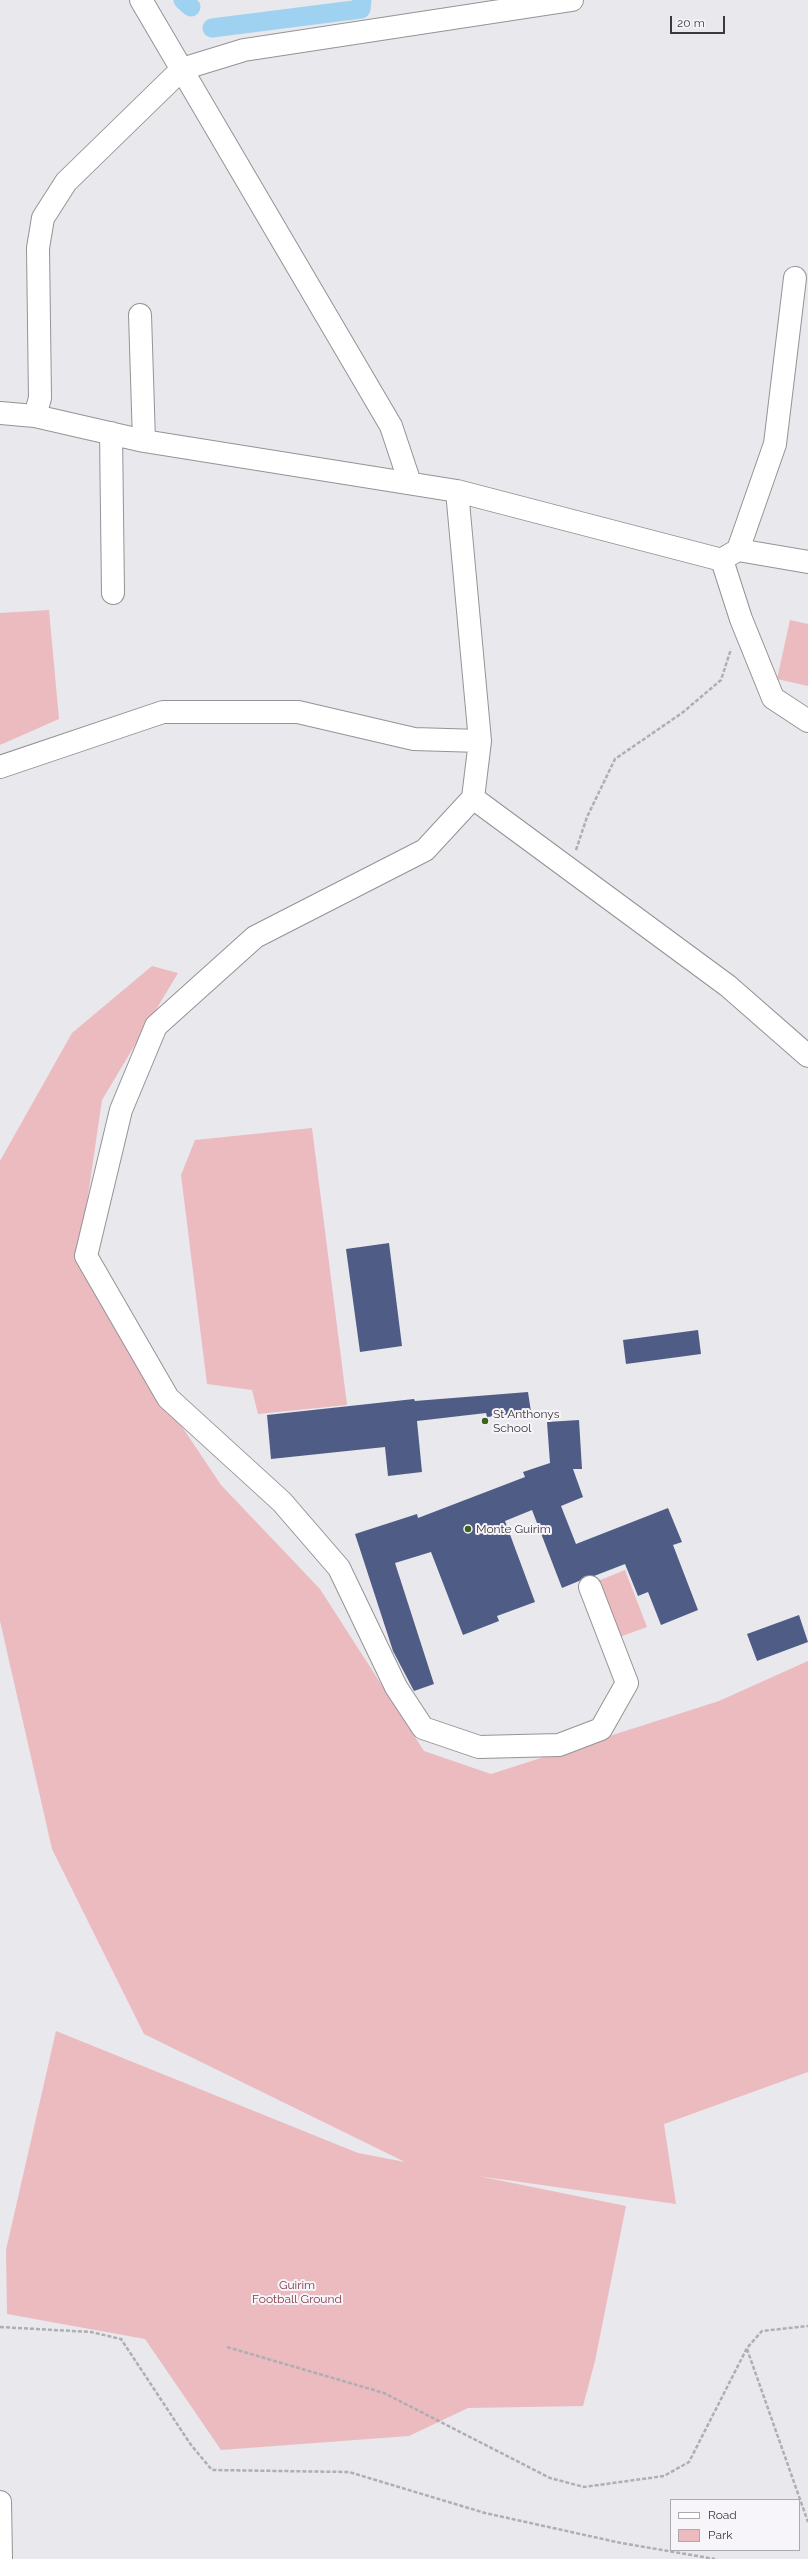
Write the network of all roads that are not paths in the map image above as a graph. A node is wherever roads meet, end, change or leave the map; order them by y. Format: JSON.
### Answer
{"nodes":[{"id":1,"x":141,"y":0,"type":"edge"},
{"id":2,"x":572,"y":0,"type":"edge"},
{"id":3,"x":182,"y":69,"type":"junction"},
{"id":4,"x":795,"y":278,"type":"dead end"},
{"id":5,"x":140,"y":315,"type":"dead end"},
{"id":6,"x":0,"y":413,"type":"edge"},
{"id":7,"x":35,"y":416,"type":"junction"},
{"id":8,"x":111,"y":433,"type":"junction"},
{"id":9,"x":144,"y":441,"type":"junction"},
{"id":10,"x":410,"y":483,"type":"junction"},
{"id":11,"x":457,"y":491,"type":"junction"},
{"id":12,"x":730,"y":555,"type":"junction"},
{"id":13,"x":808,"y":562,"type":"edge"},
{"id":14,"x":113,"y":593,"type":"dead end"},
{"id":15,"x":808,"y":721,"type":"edge"},
{"id":16,"x":480,"y":741,"type":"junction"},
{"id":17,"x":0,"y":766,"type":"edge"},
{"id":18,"x":473,"y":798,"type":"junction"},
{"id":19,"x":808,"y":1056,"type":"edge"},
{"id":20,"x":590,"y":1587,"type":"dead end"},
{"id":21,"x":0,"y":2502,"type":"edge"},
{"id":22,"x":1,"y":2559,"type":"edge"}],
"edges":[{"from":1,"to":3,"type":"street"},
{"from":2,"to":3,"type":"street"},
{"from":3,"to":7,"type":"street"},
{"from":3,"to":10,"type":"street"},
{"from":4,"to":12,"type":"street"},
{"from":5,"to":9,"type":"street"},
{"from":6,"to":7,"type":"street"},
{"from":7,"to":8,"type":"street"},
{"from":8,"to":9,"type":"street"},
{"from":8,"to":14,"type":"street"},
{"from":9,"to":10,"type":"street"},
{"from":10,"to":11,"type":"street"},
{"from":11,"to":12,"type":"street"},
{"from":11,"to":16,"type":"street"},
{"from":12,"to":13,"type":"street"},
{"from":12,"to":15,"type":"street"},
{"from":16,"to":17,"type":"street"},
{"from":16,"to":18,"type":"street"},
{"from":18,"to":19,"type":"street"},
{"from":18,"to":20,"type":"street"},
{"from":21,"to":22,"type":"street"}]}
